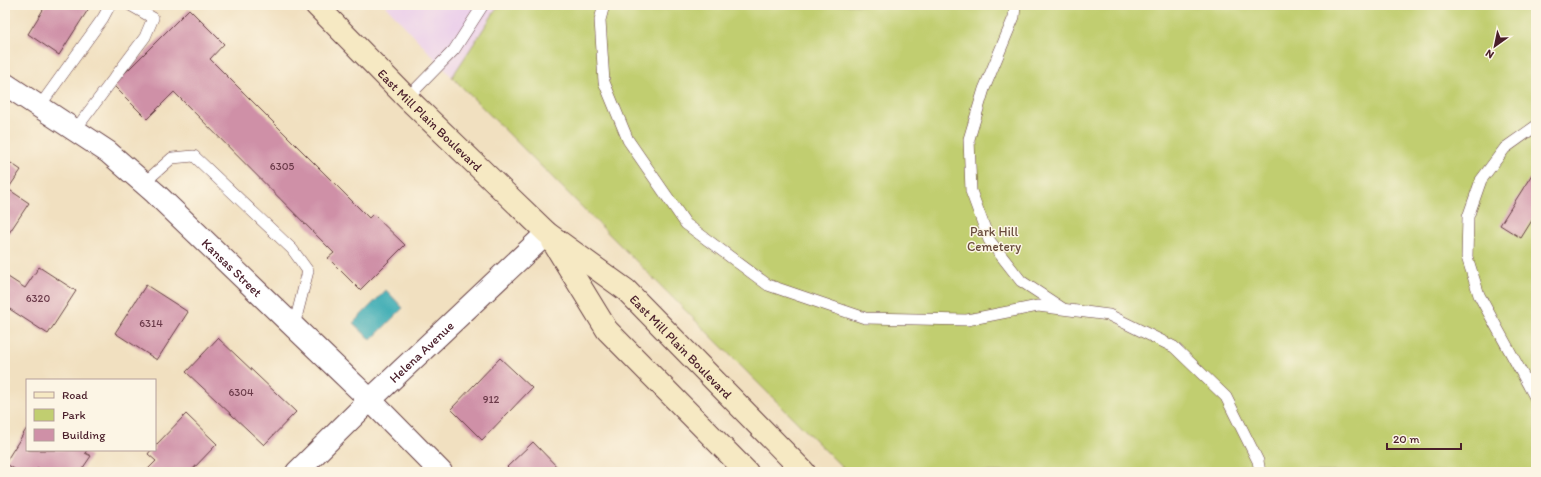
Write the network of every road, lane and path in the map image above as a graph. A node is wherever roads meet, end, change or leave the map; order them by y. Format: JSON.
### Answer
{"nodes":[{"id":1,"x":110,"y":5,"type":"edge"},
{"id":2,"x":130,"y":5,"type":"edge"},
{"id":3,"x":316,"y":5,"type":"edge"},
{"id":4,"x":483,"y":5,"type":"edge"},
{"id":5,"x":604,"y":5,"type":"edge"},
{"id":6,"x":1015,"y":5,"type":"edge"},
{"id":7,"x":5,"y":84,"type":"edge"},
{"id":8,"x":407,"y":98,"type":"junction"},
{"id":9,"x":39,"y":107,"type":"junction"},
{"id":10,"x":1536,"y":126,"type":"edge"},
{"id":11,"x":75,"y":130,"type":"junction"},
{"id":12,"x":144,"y":183,"type":"junction"},
{"id":13,"x":548,"y":233,"type":"junction"},
{"id":14,"x":1065,"y":309,"type":"junction"},
{"id":15,"x":294,"y":326,"type":"junction"},
{"id":16,"x":1536,"y":399,"type":"edge"},
{"id":17,"x":370,"y":400,"type":"junction"},
{"id":18,"x":297,"y":472,"type":"edge"},
{"id":19,"x":441,"y":472,"type":"edge"},
{"id":20,"x":747,"y":472,"type":"edge"},
{"id":21,"x":804,"y":472,"type":"edge"},
{"id":22,"x":1260,"y":472,"type":"edge"}],
"edges":[{"from":1,"to":9,"type":"lane"},
{"from":2,"to":11,"type":"lane"},
{"from":3,"to":8,"type":"main road","name":"East Mill Plain Boulevard"},
{"from":4,"to":8,"type":"lane"},
{"from":5,"to":14,"type":"lane"},
{"from":6,"to":14,"type":"lane"},
{"from":7,"to":9,"type":"street","name":"Kansas Street"},
{"from":8,"to":13,"type":"main road","name":"East Mill Plain Boulevard"},
{"from":9,"to":11,"type":"street","name":"Kansas Street"},
{"from":10,"to":16,"type":"lane"},
{"from":11,"to":12,"type":"street","name":"Kansas Street"},
{"from":12,"to":15,"type":"street","name":"Kansas Street"},
{"from":12,"to":15,"type":"lane"},
{"from":13,"to":17,"type":"street","name":"Helena Avenue"},
{"from":13,"to":20,"type":"main road","name":"East Mill Plain Boulevard"},
{"from":13,"to":21,"type":"main road","name":"East Mill Plain Boulevard"},
{"from":14,"to":22,"type":"lane"},
{"from":15,"to":17,"type":"street","name":"Kansas Street"},
{"from":17,"to":18,"type":"street","name":"Helena Avenue"},
{"from":17,"to":19,"type":"street","name":"Kansas Street"}]}
